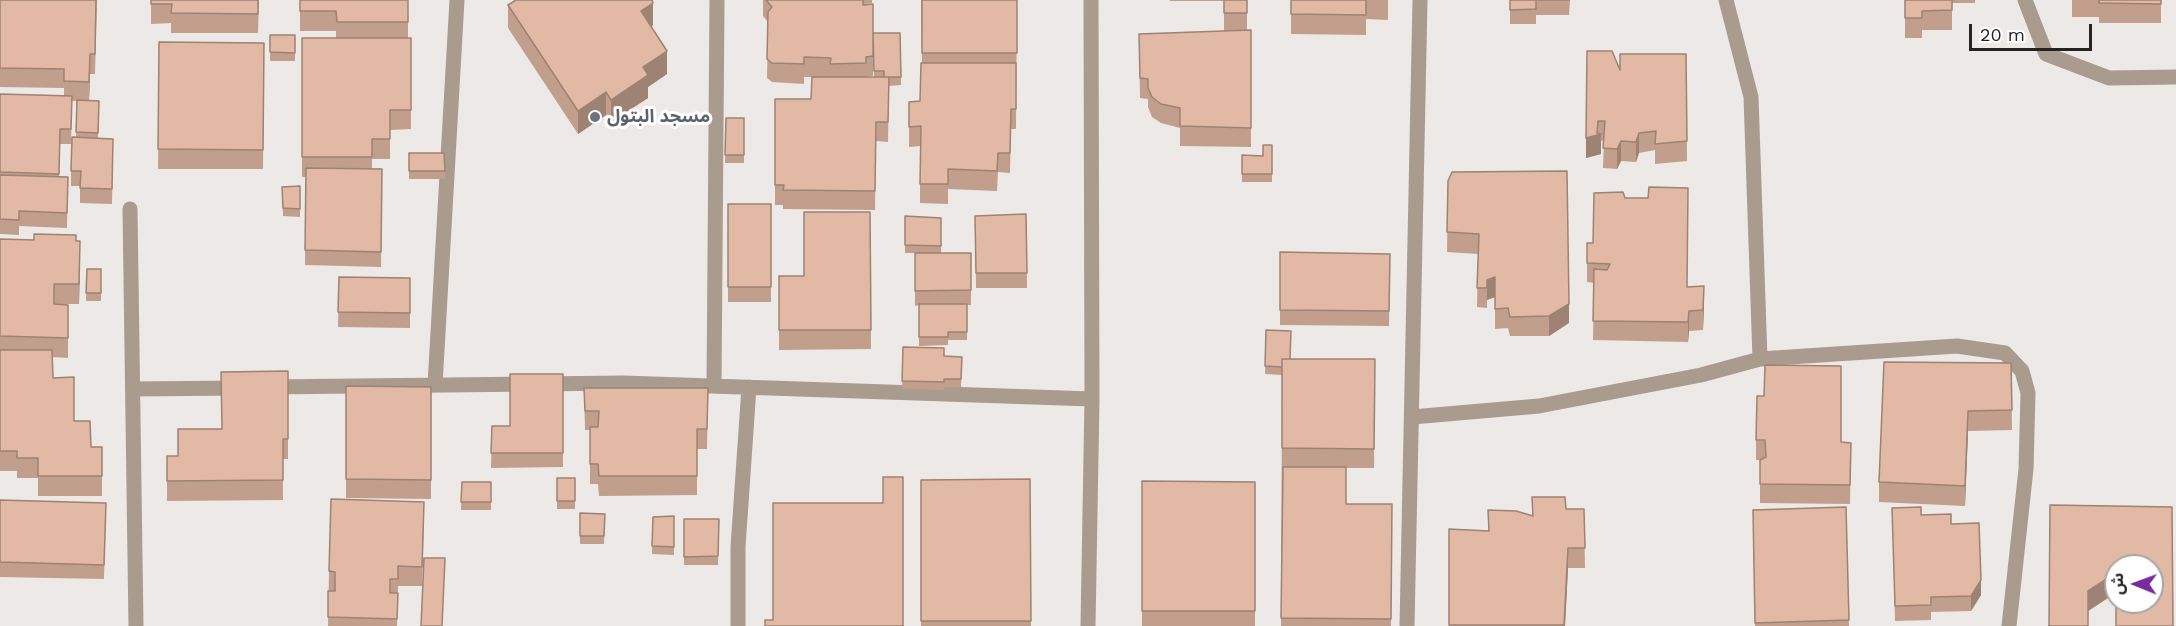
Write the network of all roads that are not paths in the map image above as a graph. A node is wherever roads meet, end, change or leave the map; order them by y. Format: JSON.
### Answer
{"nodes":[{"id":1,"x":457,"y":0,"type":"edge"},
{"id":2,"x":717,"y":0,"type":"edge"},
{"id":3,"x":1091,"y":0,"type":"edge"},
{"id":4,"x":1420,"y":0,"type":"edge"},
{"id":5,"x":1726,"y":0,"type":"edge"},
{"id":6,"x":2025,"y":0,"type":"edge"},
{"id":7,"x":2176,"y":77,"type":"edge"},
{"id":8,"x":130,"y":209,"type":"dead end"},
{"id":9,"x":1760,"y":359,"type":"junction"},
{"id":10,"x":435,"y":385,"type":"junction"},
{"id":11,"x":714,"y":386,"type":"junction"},
{"id":12,"x":748,"y":387,"type":"junction"},
{"id":13,"x":133,"y":389,"type":"junction"},
{"id":14,"x":1092,"y":399,"type":"junction"},
{"id":15,"x":1412,"y":417,"type":"junction"},
{"id":16,"x":136,"y":626,"type":"edge"},
{"id":17,"x":738,"y":626,"type":"edge"},
{"id":18,"x":1088,"y":626,"type":"edge"},
{"id":19,"x":1407,"y":626,"type":"edge"},
{"id":20,"x":2009,"y":626,"type":"edge"}],
"edges":[{"from":1,"to":10,"type":"street"},
{"from":2,"to":11,"type":"street"},
{"from":3,"to":14,"type":"street"},
{"from":4,"to":15,"type":"street"},
{"from":5,"to":9,"type":"street"},
{"from":6,"to":7,"type":"street"},
{"from":8,"to":13,"type":"street"},
{"from":9,"to":15,"type":"street"},
{"from":9,"to":20,"type":"street"},
{"from":10,"to":11,"type":"street"},
{"from":10,"to":13,"type":"street"},
{"from":11,"to":12,"type":"street"},
{"from":12,"to":14,"type":"street"},
{"from":12,"to":17,"type":"street"},
{"from":13,"to":16,"type":"street"},
{"from":14,"to":18,"type":"street"},
{"from":15,"to":19,"type":"street"}]}
